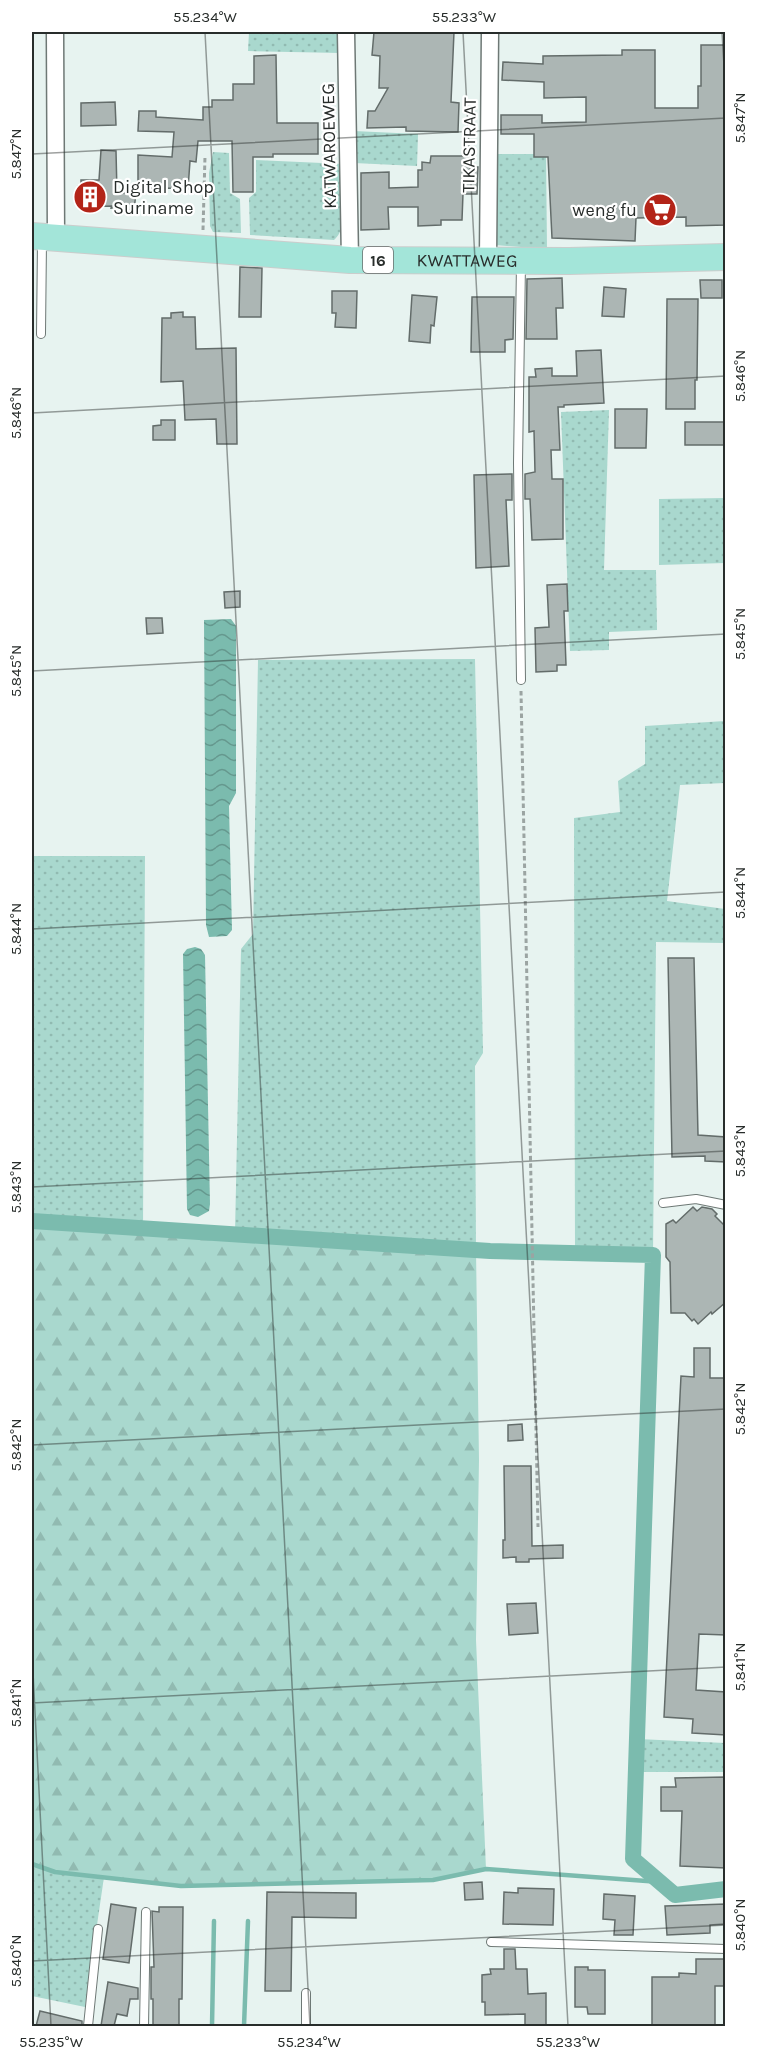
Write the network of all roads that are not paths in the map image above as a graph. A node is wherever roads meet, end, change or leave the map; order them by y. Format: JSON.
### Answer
{"nodes":[{"id":1,"x":55,"y":32,"type":"edge"},
{"id":2,"x":346,"y":32,"type":"edge"},
{"id":3,"x":490,"y":32,"type":"edge"},
{"id":4,"x":43,"y":237,"type":"edge"},
{"id":5,"x":726,"y":257,"type":"edge"},
{"id":6,"x":488,"y":259,"type":"junction"},
{"id":7,"x":350,"y":260,"type":"junction"},
{"id":8,"x":521,"y":260,"type":"junction"},
{"id":9,"x":41,"y":334,"type":"dead end"},
{"id":10,"x":521,"y":680,"type":"road end"},
{"id":11,"x":663,"y":1203,"type":"dead end"},
{"id":12,"x":726,"y":1205,"type":"edge"},
{"id":13,"x":146,"y":1912,"type":"dead end"},
{"id":14,"x":98,"y":1929,"type":"dead end"},
{"id":15,"x":491,"y":1942,"type":"dead end"},
{"id":16,"x":726,"y":1949,"type":"edge"},
{"id":17,"x":306,"y":1993,"type":"dead end"},
{"id":18,"x":87,"y":2026,"type":"edge"},
{"id":19,"x":144,"y":2026,"type":"edge"},
{"id":20,"x":306,"y":2026,"type":"edge"}],
"edges":[{"from":1,"to":4,"type":"street"},
{"from":2,"to":7,"type":"street","name":"KATWAROEWEG"},
{"from":3,"to":6,"type":"street","name":"TIKASTRAAT"},
{"from":4,"to":7,"type":"main road","name":"KWATTAWEG","number":"16"},
{"from":4,"to":9,"type":"lane"},
{"from":5,"to":8,"type":"main road","name":"KWATTAWEG","number":"16"},
{"from":6,"to":7,"type":"main road","name":"KWATTAWEG","number":"16"},
{"from":6,"to":8,"type":"main road","name":"KWATTAWEG","number":"16"},
{"from":8,"to":10,"type":"lane"},
{"from":11,"to":12,"type":"lane"},
{"from":13,"to":19,"type":"lane"},
{"from":14,"to":18,"type":"lane"},
{"from":15,"to":16,"type":"lane"},
{"from":17,"to":20,"type":"lane"}]}
